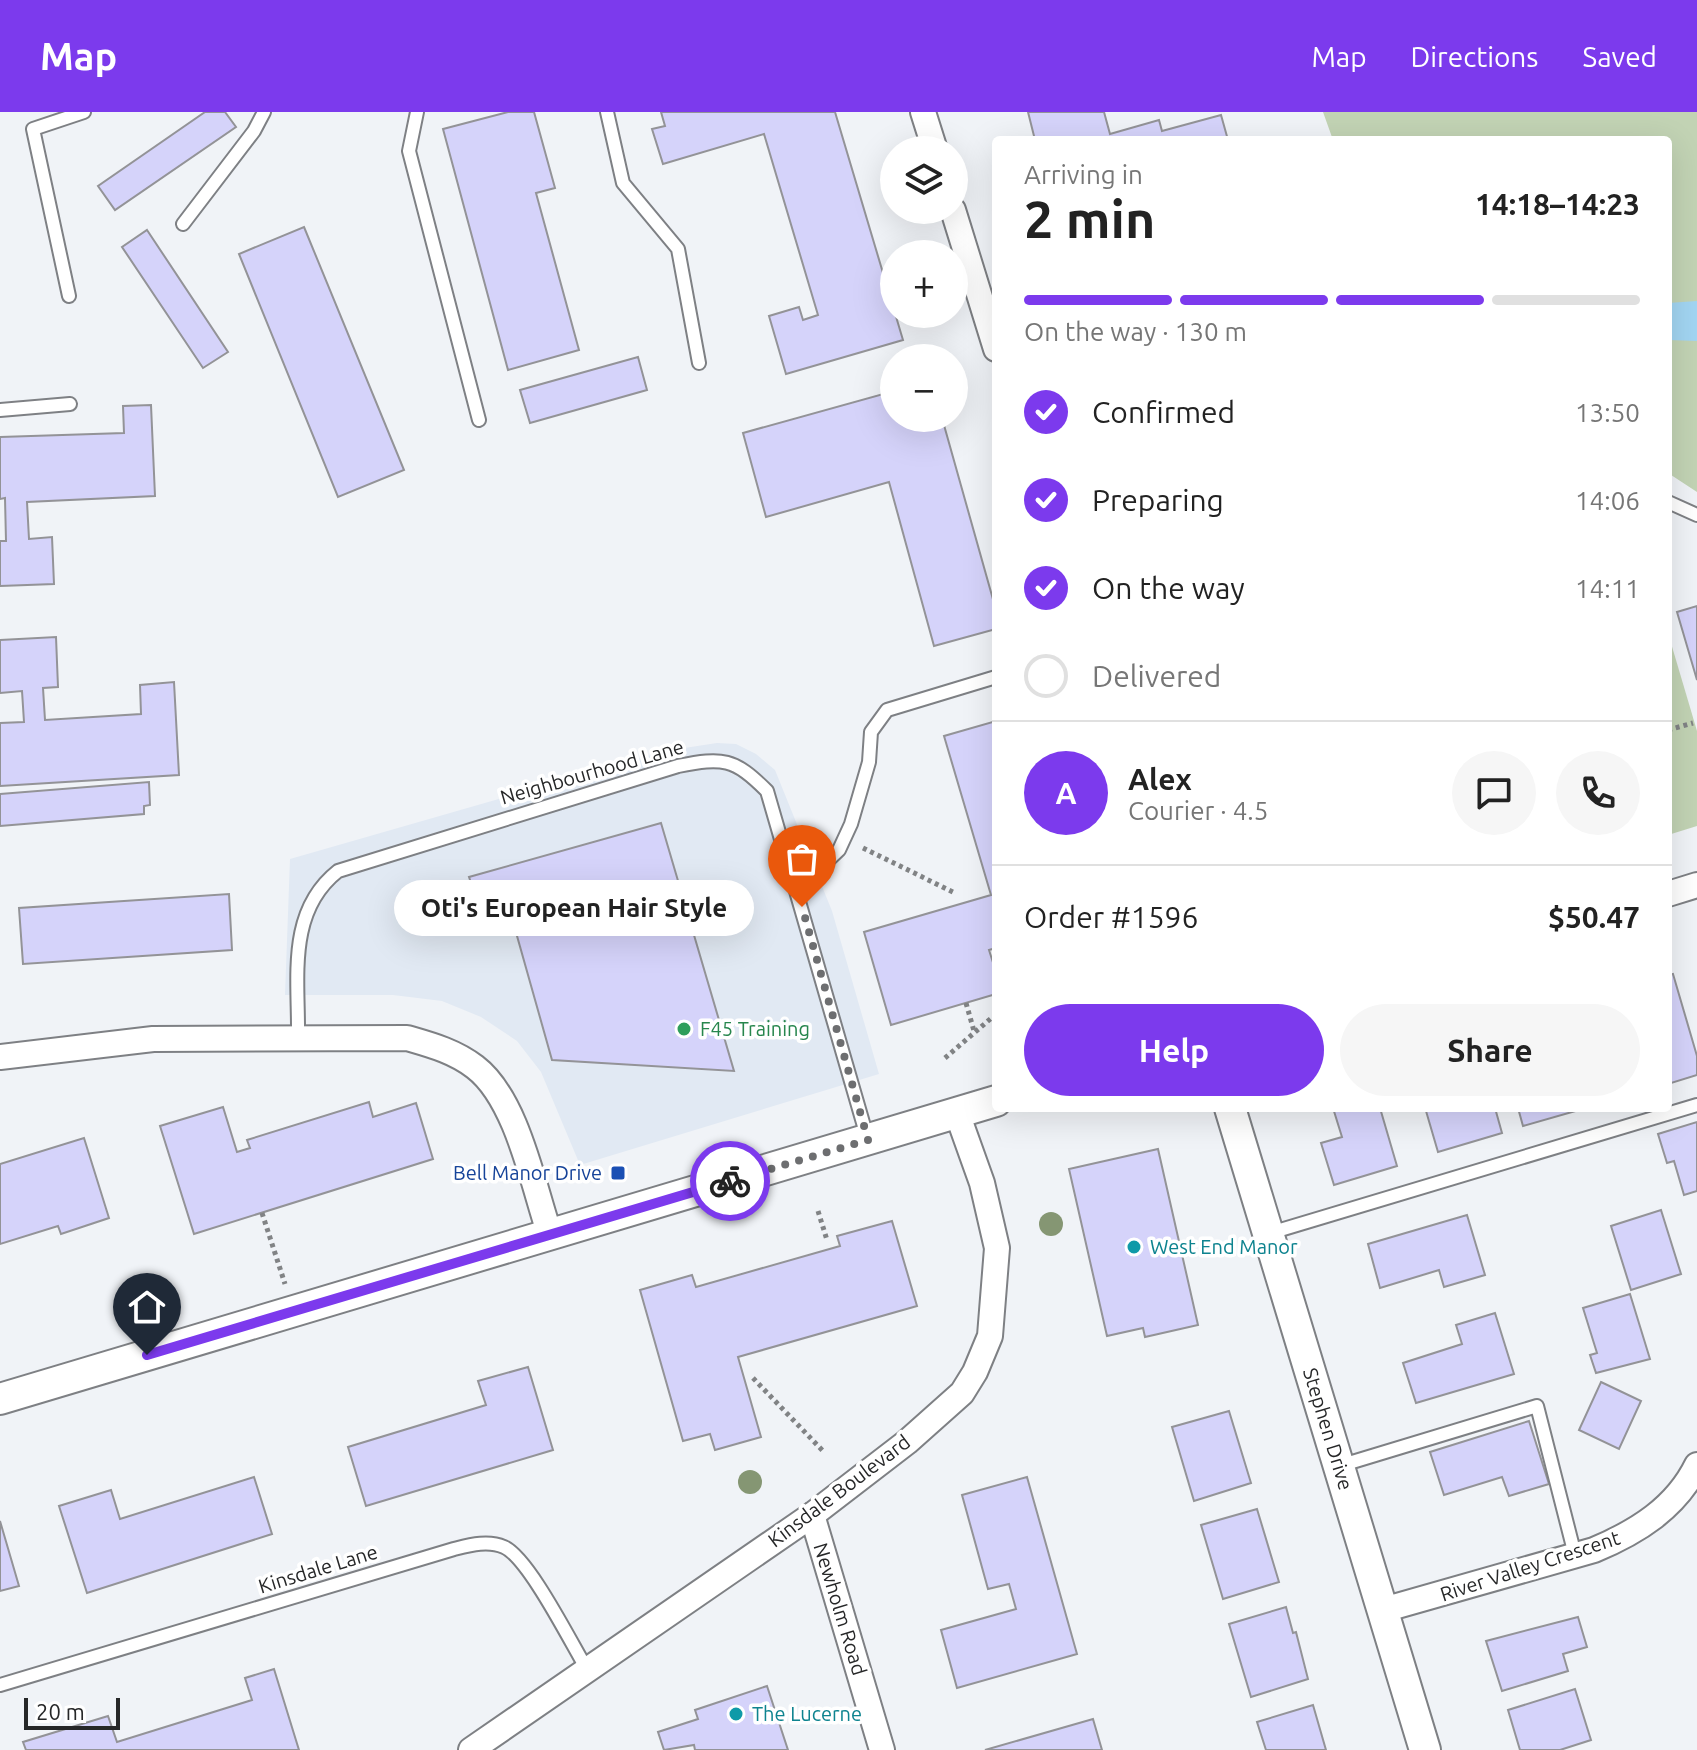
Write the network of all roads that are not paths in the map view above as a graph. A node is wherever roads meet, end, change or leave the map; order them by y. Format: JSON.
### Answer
{"nodes":[{"id":1,"x":84,"y":112,"type":"edge"},
{"id":2,"x":264,"y":112,"type":"edge"},
{"id":3,"x":417,"y":112,"type":"edge"},
{"id":4,"x":607,"y":112,"type":"edge"},
{"id":5,"x":923,"y":112,"type":"edge"},
{"id":6,"x":931,"y":136,"type":"edge"},
{"id":7,"x":183,"y":224,"type":"dead end"},
{"id":8,"x":957,"y":224,"type":"edge"},
{"id":9,"x":69,"y":296,"type":"dead end"},
{"id":10,"x":992,"y":336,"type":"edge"},
{"id":11,"x":699,"y":363,"type":"dead end"},
{"id":12,"x":70,"y":404,"type":"dead end"},
{"id":13,"x":0,"y":410,"type":"edge"},
{"id":14,"x":479,"y":420,"type":"dead end"},
{"id":15,"x":1672,"y":504,"type":"edge"},
{"id":16,"x":1697,"y":515,"type":"edge"},
{"id":17,"x":992,"y":678,"type":"edge"},
{"id":18,"x":793,"y":877,"type":"junction"},
{"id":19,"x":1697,"y":885,"type":"edge"},
{"id":20,"x":1672,"y":893,"type":"edge"},
{"id":21,"x":298,"y":1038,"type":"junction"},
{"id":22,"x":0,"y":1057,"type":"edge"},
{"id":23,"x":992,"y":1102,"type":"edge"},
{"id":24,"x":1697,"y":1105,"type":"edge"},
{"id":25,"x":1231,"y":1112,"type":"edge"},
{"id":26,"x":957,"y":1113,"type":"junction"},
{"id":27,"x":868,"y":1140,"type":"junction"},
{"id":28,"x":1270,"y":1233,"type":"junction"},
{"id":29,"x":550,"y":1235,"type":"junction"},
{"id":30,"x":0,"y":1399,"type":"edge"},
{"id":31,"x":1697,"y":1465,"type":"edge"},
{"id":32,"x":1339,"y":1466,"type":"junction"},
{"id":33,"x":812,"y":1515,"type":"junction"},
{"id":34,"x":1575,"y":1555,"type":"junction"},
{"id":35,"x":1383,"y":1610,"type":"junction"},
{"id":36,"x":588,"y":1671,"type":"junction"},
{"id":37,"x":0,"y":1685,"type":"edge"},
{"id":38,"x":471,"y":1750,"type":"edge"},
{"id":39,"x":882,"y":1750,"type":"edge"},
{"id":40,"x":1425,"y":1750,"type":"edge"}],
"edges":[{"from":1,"to":9,"type":"lane"},
{"from":2,"to":7,"type":"lane"},
{"from":3,"to":14,"type":"lane"},
{"from":4,"to":11,"type":"lane"},
{"from":5,"to":6,"type":"street"},
{"from":8,"to":10,"type":"street"},
{"from":12,"to":13,"type":"lane"},
{"from":15,"to":16,"type":"lane"},
{"from":17,"to":18,"type":"lane"},
{"from":18,"to":21,"type":"lane","name":"Neighbourhood Lane"},
{"from":18,"to":27,"type":"lane","name":"Neighbourhood Lane"},
{"from":19,"to":20,"type":"street"},
{"from":21,"to":22,"type":"street"},
{"from":21,"to":29,"type":"street"},
{"from":23,"to":26,"type":"street"},
{"from":24,"to":28,"type":"lane"},
{"from":25,"to":28,"type":"street","name":"Stephen Drive"},
{"from":26,"to":27,"type":"street"},
{"from":26,"to":33,"type":"street","name":"Kinsdale Boulevard"},
{"from":27,"to":29,"type":"street"},
{"from":28,"to":32,"type":"street","name":"Stephen Drive"},
{"from":29,"to":30,"type":"street"},
{"from":31,"to":34,"type":"street","name":"River Valley Crescent"},
{"from":32,"to":34,"type":"lane"},
{"from":32,"to":35,"type":"street","name":"Stephen Drive"},
{"from":33,"to":36,"type":"street","name":"Kinsdale Boulevard"},
{"from":33,"to":39,"type":"street","name":"Newholm Road"},
{"from":34,"to":35,"type":"street","name":"River Valley Crescent"},
{"from":35,"to":40,"type":"street","name":"Stephen Drive"},
{"from":36,"to":37,"type":"lane","name":"Kinsdale Lane"},
{"from":36,"to":38,"type":"street","name":"Kinsdale Boulevard"}]}
